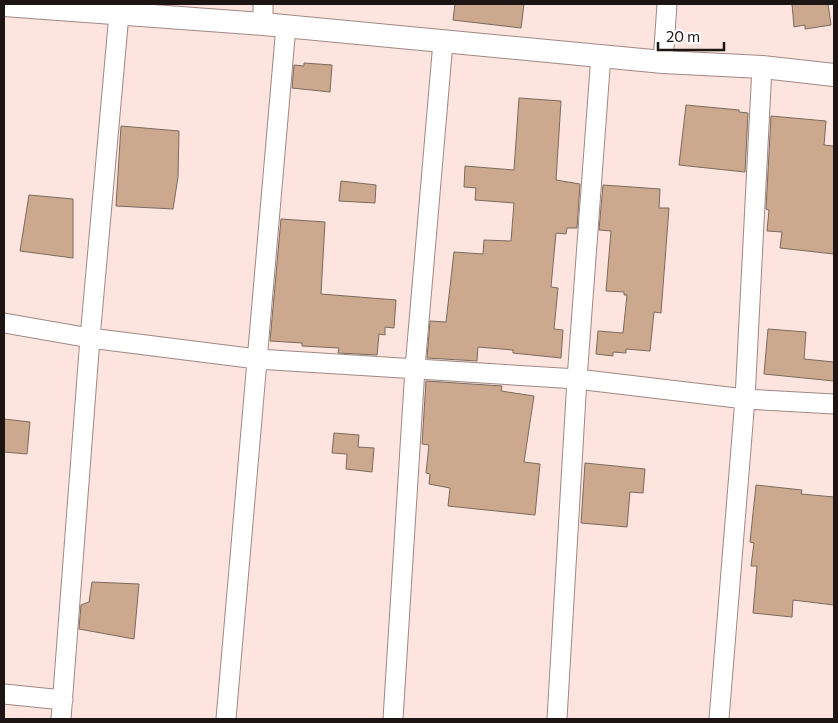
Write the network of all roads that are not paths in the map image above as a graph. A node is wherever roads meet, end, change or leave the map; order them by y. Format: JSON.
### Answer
{"nodes":[{"id":1,"x":666,"y":4,"type":"edge"},
{"id":2,"x":4,"y":5,"type":"edge"},
{"id":3,"x":32,"y":5,"type":"edge"},
{"id":4,"x":119,"y":14,"type":"junction"},
{"id":5,"x":263,"y":14,"type":"edge"},
{"id":6,"x":286,"y":26,"type":"junction"},
{"id":7,"x":443,"y":42,"type":"junction"},
{"id":8,"x":601,"y":55,"type":"junction"},
{"id":9,"x":663,"y":62,"type":"junction"},
{"id":10,"x":762,"y":67,"type":"junction"},
{"id":11,"x":834,"y":75,"type":"edge"},
{"id":12,"x":4,"y":323,"type":"edge"},
{"id":13,"x":90,"y":338,"type":"junction"},
{"id":14,"x":257,"y":359,"type":"junction"},
{"id":15,"x":415,"y":368,"type":"junction"},
{"id":16,"x":577,"y":379,"type":"junction"},
{"id":17,"x":745,"y":399,"type":"junction"},
{"id":18,"x":834,"y":404,"type":"edge"},
{"id":19,"x":4,"y":694,"type":"edge"},
{"id":20,"x":63,"y":700,"type":"junction"},
{"id":21,"x":62,"y":719,"type":"edge"},
{"id":22,"x":226,"y":719,"type":"edge"},
{"id":23,"x":393,"y":719,"type":"edge"},
{"id":24,"x":557,"y":719,"type":"edge"},
{"id":25,"x":719,"y":719,"type":"edge"}],
"edges":[{"from":1,"to":9,"type":"street"},
{"from":2,"to":3,"type":"street"},
{"from":3,"to":4,"type":"street"},
{"from":4,"to":5,"type":"street"},
{"from":4,"to":13,"type":"street"},
{"from":5,"to":6,"type":"street"},
{"from":6,"to":7,"type":"street"},
{"from":6,"to":14,"type":"street"},
{"from":7,"to":8,"type":"street"},
{"from":7,"to":15,"type":"street"},
{"from":8,"to":9,"type":"street"},
{"from":8,"to":16,"type":"street"},
{"from":9,"to":10,"type":"street"},
{"from":10,"to":11,"type":"street"},
{"from":10,"to":17,"type":"street"},
{"from":12,"to":13,"type":"street"},
{"from":13,"to":14,"type":"street"},
{"from":13,"to":20,"type":"street"},
{"from":14,"to":15,"type":"street"},
{"from":14,"to":22,"type":"street"},
{"from":15,"to":16,"type":"street"},
{"from":15,"to":23,"type":"street"},
{"from":16,"to":17,"type":"street"},
{"from":16,"to":24,"type":"street"},
{"from":17,"to":18,"type":"street"},
{"from":17,"to":25,"type":"street"},
{"from":19,"to":20,"type":"street"},
{"from":20,"to":21,"type":"street"}]}
